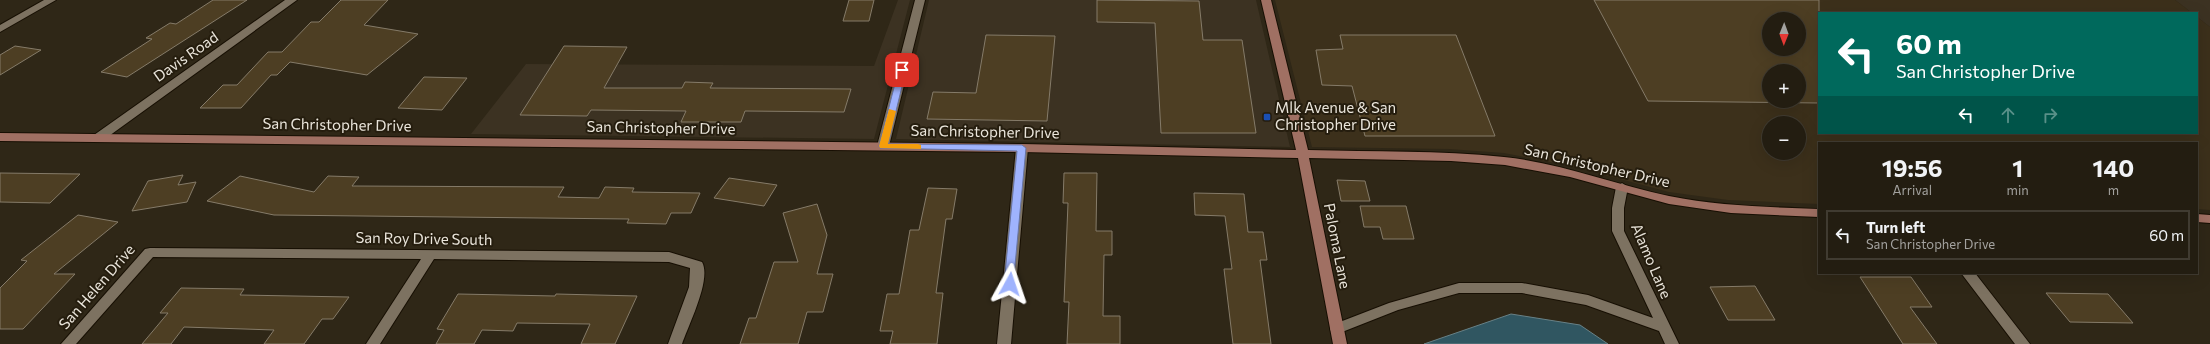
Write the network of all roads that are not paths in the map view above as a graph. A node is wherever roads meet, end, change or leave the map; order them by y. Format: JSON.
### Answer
{"nodes":[{"id":1,"x":51,"y":0,"type":"edge"},
{"id":2,"x":292,"y":0,"type":"edge"},
{"id":3,"x":920,"y":0,"type":"edge"},
{"id":4,"x":1266,"y":0,"type":"edge"},
{"id":5,"x":0,"y":29,"type":"edge"},
{"id":6,"x":0,"y":137,"type":"edge"},
{"id":7,"x":98,"y":138,"type":"junction"},
{"id":8,"x":883,"y":146,"type":"junction"},
{"id":9,"x":1022,"y":148,"type":"junction"},
{"id":10,"x":1303,"y":155,"type":"junction"},
{"id":11,"x":1622,"y":187,"type":"junction"},
{"id":12,"x":1818,"y":213,"type":"edge"},
{"id":13,"x":2198,"y":218,"type":"edge"},
{"id":14,"x":2210,"y":218,"type":"edge"},
{"id":15,"x":150,"y":252,"type":"joint"},
{"id":16,"x":430,"y":254,"type":"junction"},
{"id":17,"x":1969,"y":274,"type":"edge"},
{"id":18,"x":1663,"y":326,"type":"junction"},
{"id":19,"x":1337,"y":329,"type":"junction"},
{"id":20,"x":68,"y":344,"type":"edge"},
{"id":21,"x":373,"y":344,"type":"edge"},
{"id":22,"x":675,"y":344,"type":"edge"},
{"id":23,"x":1004,"y":344,"type":"edge"},
{"id":24,"x":1340,"y":344,"type":"edge"},
{"id":25,"x":1672,"y":344,"type":"edge"},
{"id":26,"x":2023,"y":344,"type":"edge"}],
"edges":[{"from":1,"to":5,"type":"street"},
{"from":2,"to":7,"type":"street","name":"Davis Road"},
{"from":3,"to":8,"type":"street"},
{"from":4,"to":10,"type":"street","name":"Paloma Lane"},
{"from":6,"to":7,"type":"street","name":"San Christopher Drive"},
{"from":7,"to":8,"type":"street","name":"San Christopher Drive"},
{"from":8,"to":9,"type":"street","name":"San Christopher Drive"},
{"from":9,"to":10,"type":"street","name":"San Christopher Drive"},
{"from":9,"to":23,"type":"street"},
{"from":10,"to":11,"type":"street","name":"San Christopher Drive"},
{"from":10,"to":19,"type":"street","name":"Paloma Lane"},
{"from":11,"to":12,"type":"street","name":"San Christopher Drive"},
{"from":11,"to":18,"type":"street","name":"Alamo Lane"},
{"from":13,"to":14,"type":"street"},
{"from":15,"to":16,"type":"street","name":"San Roy Drive South"},
{"from":15,"to":20,"type":"street","name":"San Helen Drive"},
{"from":16,"to":21,"type":"street"},
{"from":16,"to":22,"type":"street","name":"San Roy Drive South"},
{"from":17,"to":26,"type":"street"},
{"from":18,"to":19,"type":"street"},
{"from":18,"to":25,"type":"street","name":"Alamo Lane"},
{"from":19,"to":24,"type":"street","name":"Paloma Lane"}]}
